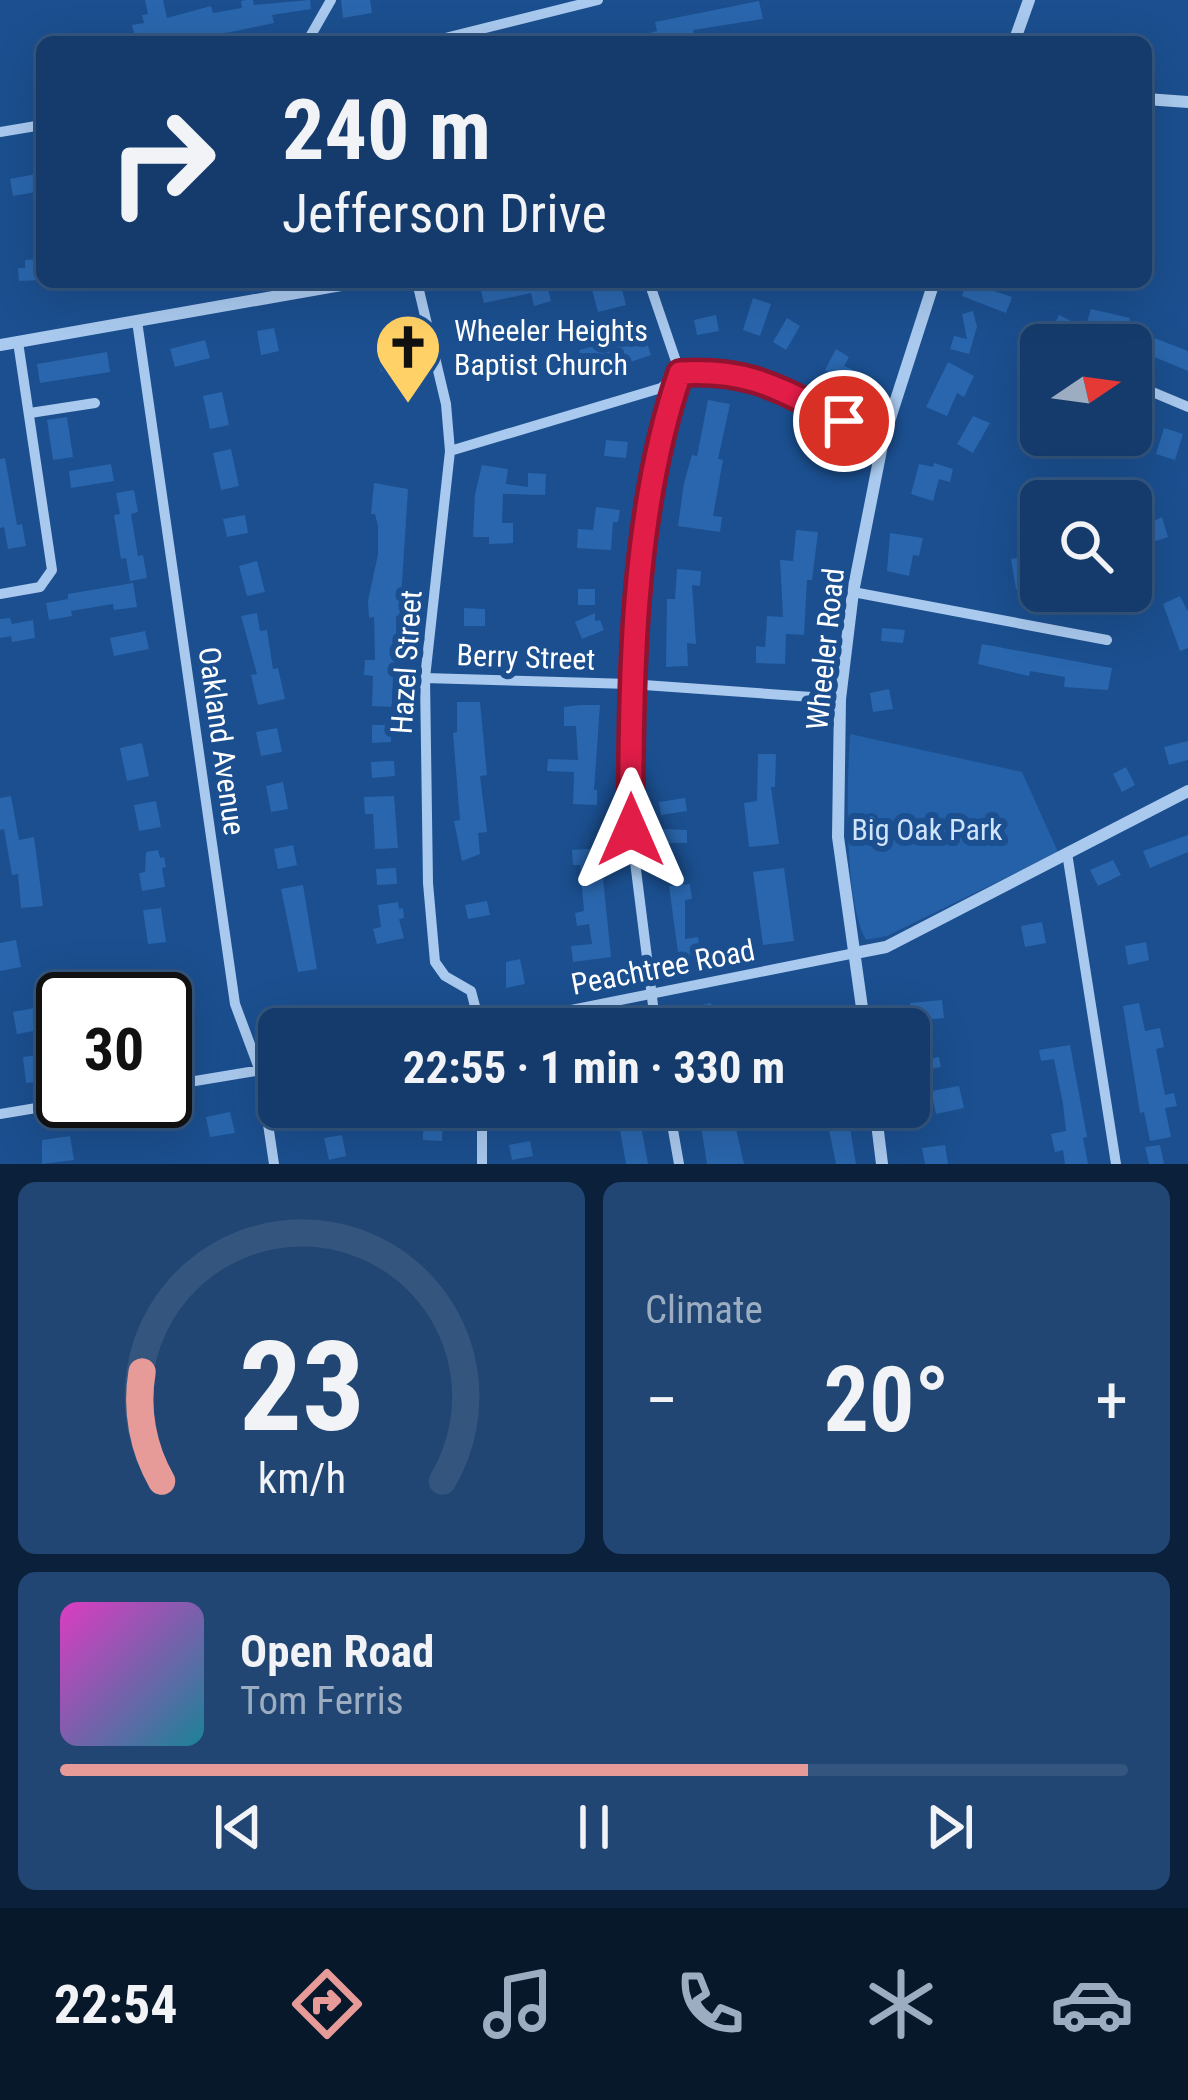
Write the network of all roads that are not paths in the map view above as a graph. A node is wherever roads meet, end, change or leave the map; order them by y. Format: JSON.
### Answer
{"nodes":[{"id":1,"x":331,"y":0,"type":"edge"},
{"id":2,"x":598,"y":0,"type":"edge"},
{"id":3,"x":1029,"y":0,"type":"edge"},
{"id":4,"x":313,"y":36,"type":"edge"},
{"id":5,"x":453,"y":36,"type":"edge"},
{"id":6,"x":1016,"y":36,"type":"edge"},
{"id":7,"x":1152,"y":99,"type":"edge"},
{"id":8,"x":1188,"y":102,"type":"edge"},
{"id":9,"x":36,"y":126,"type":"edge"},
{"id":10,"x":0,"y":132,"type":"edge"},
{"id":11,"x":324,"y":288,"type":"edge"},
{"id":12,"x":418,"y":288,"type":"edge"},
{"id":13,"x":651,"y":288,"type":"edge"},
{"id":14,"x":932,"y":288,"type":"edge"},
{"id":15,"x":137,"y":321,"type":"junction"},
{"id":16,"x":18,"y":342,"type":"junction"},
{"id":17,"x":0,"y":345,"type":"edge"},
{"id":18,"x":680,"y":373,"type":"junction"},
{"id":19,"x":1152,"y":392,"type":"edge"},
{"id":20,"x":95,"y":403,"type":"dead end"},
{"id":21,"x":1188,"y":407,"type":"edge"},
{"id":22,"x":30,"y":413,"type":"junction"},
{"id":23,"x":883,"y":440,"type":"junction"},
{"id":24,"x":450,"y":451,"type":"junction"},
{"id":25,"x":853,"y":592,"type":"junction"},
{"id":26,"x":0,"y":594,"type":"edge"},
{"id":27,"x":1107,"y":640,"type":"dead end"},
{"id":28,"x":425,"y":678,"type":"junction"},
{"id":29,"x":630,"y":684,"type":"junction"},
{"id":30,"x":840,"y":699,"type":"junction"},
{"id":31,"x":1188,"y":791,"type":"edge"},
{"id":32,"x":1067,"y":854,"type":"junction"},
{"id":33,"x":855,"y":953,"type":"junction"},
{"id":34,"x":650,"y":995,"type":"junction"},
{"id":35,"x":476,"y":1008,"type":"edge"},
{"id":36,"x":586,"y":1008,"type":"edge"},
{"id":37,"x":652,"y":1008,"type":"edge"},
{"id":38,"x":862,"y":1008,"type":"edge"},
{"id":39,"x":258,"y":1066,"type":"edge"},
{"id":40,"x":258,"y":1071,"type":"edge"},
{"id":41,"x":192,"y":1082,"type":"edge"},
{"id":42,"x":36,"y":1108,"type":"edge"},
{"id":43,"x":0,"y":1114,"type":"edge"},
{"id":44,"x":269,"y":1128,"type":"edge"},
{"id":45,"x":482,"y":1128,"type":"edge"},
{"id":46,"x":673,"y":1128,"type":"edge"},
{"id":47,"x":878,"y":1128,"type":"edge"},
{"id":48,"x":274,"y":1164,"type":"edge"},
{"id":49,"x":482,"y":1164,"type":"edge"},
{"id":50,"x":679,"y":1164,"type":"edge"},
{"id":51,"x":882,"y":1164,"type":"edge"},
{"id":52,"x":1116,"y":1164,"type":"edge"}],
"edges":[{"from":1,"to":4,"type":"street"},
{"from":2,"to":5,"type":"street"},
{"from":3,"to":6,"type":"street"},
{"from":7,"to":8,"type":"street"},
{"from":9,"to":10,"type":"street"},
{"from":11,"to":15,"type":"street"},
{"from":12,"to":24,"type":"street","name":"Hazel Street"},
{"from":13,"to":18,"type":"street"},
{"from":14,"to":23,"type":"street","name":"Wheeler Road"},
{"from":15,"to":16,"type":"street"},
{"from":15,"to":39,"type":"street","name":"Oakland Avenue"},
{"from":16,"to":17,"type":"street"},
{"from":16,"to":22,"type":"street"},
{"from":18,"to":23,"type":"street"},
{"from":18,"to":24,"type":"street"},
{"from":18,"to":29,"type":"street"},
{"from":19,"to":21,"type":"street"},
{"from":20,"to":22,"type":"street"},
{"from":22,"to":26,"type":"street"},
{"from":23,"to":25,"type":"street","name":"Wheeler Road"},
{"from":24,"to":28,"type":"street","name":"Hazel Street"},
{"from":25,"to":27,"type":"street"},
{"from":25,"to":30,"type":"street","name":"Wheeler Road"},
{"from":28,"to":29,"type":"street","name":"Berry Street"},
{"from":28,"to":35,"type":"street","name":"Hazel Street"},
{"from":29,"to":30,"type":"street","name":"Berry Street"},
{"from":29,"to":34,"type":"street"},
{"from":30,"to":33,"type":"street","name":"Wheeler Road"},
{"from":31,"to":32,"type":"street"},
{"from":32,"to":33,"type":"street"},
{"from":32,"to":52,"type":"street"},
{"from":33,"to":34,"type":"street","name":"Peachtree Road"},
{"from":33,"to":38,"type":"street","name":"Wheeler Road"},
{"from":34,"to":36,"type":"street","name":"Peachtree Road"},
{"from":34,"to":37,"type":"street"},
{"from":40,"to":41,"type":"street"},
{"from":42,"to":43,"type":"street"},
{"from":44,"to":48,"type":"street","name":"Oakland Avenue"},
{"from":45,"to":49,"type":"street"},
{"from":46,"to":50,"type":"street"},
{"from":47,"to":51,"type":"street"}]}
